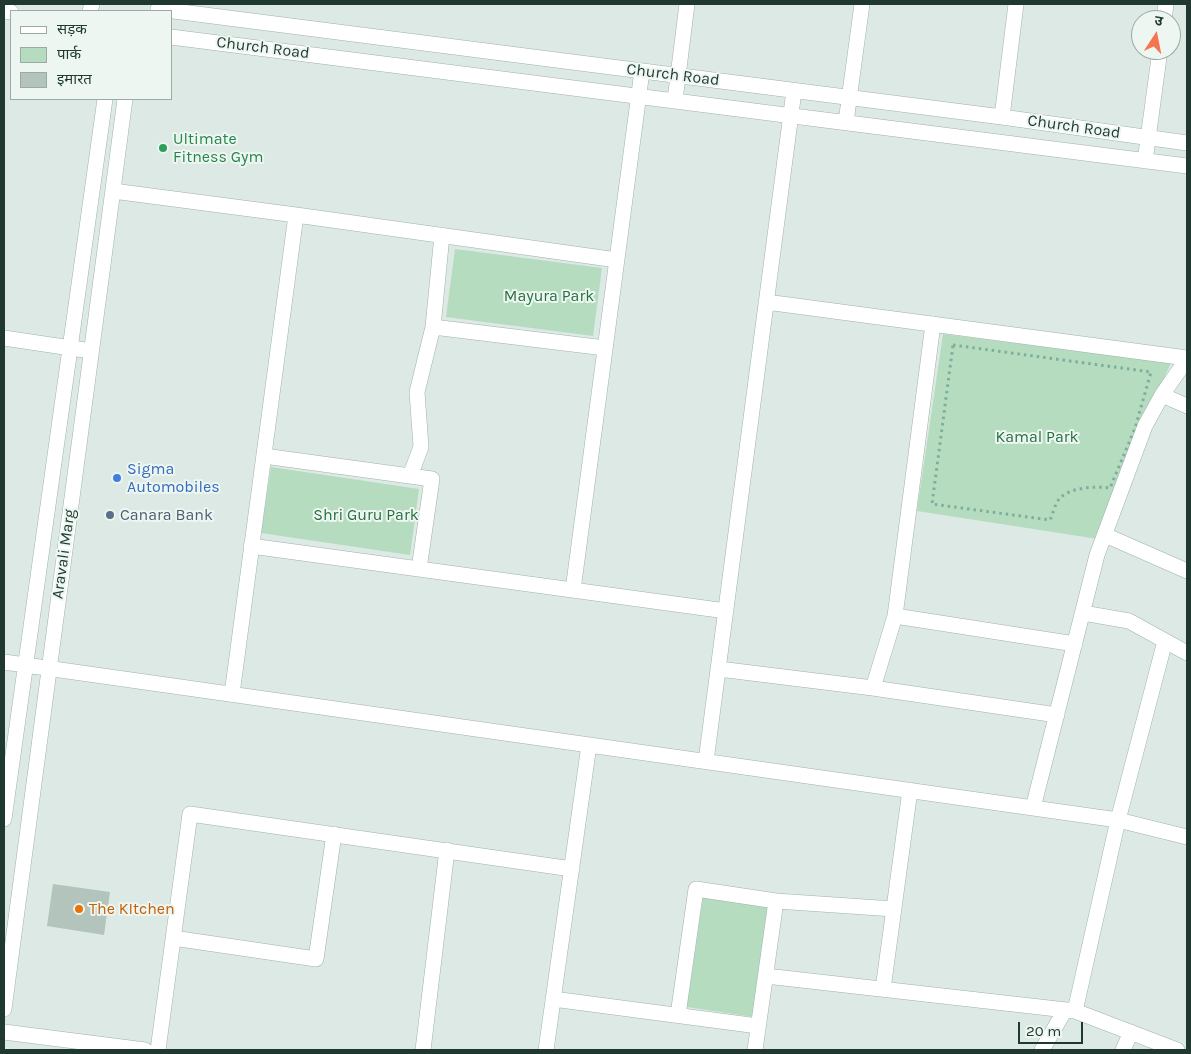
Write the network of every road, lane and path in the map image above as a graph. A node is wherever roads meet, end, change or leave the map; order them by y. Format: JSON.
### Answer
{"nodes":[{"id":1,"x":686,"y":4,"type":"edge"},
{"id":2,"x":862,"y":4,"type":"edge"},
{"id":3,"x":1016,"y":4,"type":"edge"},
{"id":4,"x":158,"y":8,"type":"edge"},
{"id":5,"x":172,"y":37,"type":"edge"},
{"id":6,"x":1159,"y":60,"type":"edge"},
{"id":7,"x":642,"y":71,"type":"junction"},
{"id":8,"x":678,"y":76,"type":"junction"},
{"id":9,"x":794,"y":90,"type":"junction"},
{"id":10,"x":639,"y":96,"type":"junction"},
{"id":11,"x":850,"y":98,"type":"junction"},
{"id":12,"x":105,"y":100,"type":"edge"},
{"id":13,"x":125,"y":100,"type":"edge"},
{"id":14,"x":676,"y":100,"type":"junction"},
{"id":15,"x":790,"y":115,"type":"junction"},
{"id":16,"x":1002,"y":117,"type":"junction"},
{"id":17,"x":846,"y":122,"type":"junction"},
{"id":18,"x":1148,"y":138,"type":"junction"},
{"id":19,"x":1187,"y":143,"type":"edge"},
{"id":20,"x":1145,"y":161,"type":"junction"},
{"id":21,"x":1187,"y":166,"type":"edge"},
{"id":22,"x":113,"y":191,"type":"junction"},
{"id":23,"x":296,"y":215,"type":"junction"},
{"id":24,"x":442,"y":235,"type":"junction"},
{"id":25,"x":617,"y":260,"type":"junction"},
{"id":26,"x":766,"y":302,"type":"junction"},
{"id":27,"x":933,"y":324,"type":"junction"},
{"id":28,"x":433,"y":327,"type":"junction"},
{"id":29,"x":4,"y":338,"type":"edge"},
{"id":30,"x":953,"y":344,"type":"joint"},
{"id":31,"x":70,"y":348,"type":"junction"},
{"id":32,"x":605,"y":348,"type":"junction"},
{"id":33,"x":92,"y":351,"type":"junction"},
{"id":34,"x":1187,"y":359,"type":"edge"},
{"id":35,"x":1162,"y":395,"type":"junction"},
{"id":36,"x":1187,"y":406,"type":"edge"},
{"id":37,"x":264,"y":456,"type":"junction"},
{"id":38,"x":410,"y":476,"type":"junction"},
{"id":39,"x":1105,"y":534,"type":"junction"},
{"id":40,"x":251,"y":546,"type":"junction"},
{"id":41,"x":419,"y":569,"type":"junction"},
{"id":42,"x":1187,"y":571,"type":"edge"},
{"id":43,"x":573,"y":590,"type":"junction"},
{"id":44,"x":726,"y":610,"type":"junction"},
{"id":45,"x":1082,"y":613,"type":"junction"},
{"id":46,"x":895,"y":616,"type":"junction"},
{"id":47,"x":1164,"y":641,"type":"junction"},
{"id":48,"x":1074,"y":644,"type":"junction"},
{"id":49,"x":1187,"y":653,"type":"edge"},
{"id":50,"x":4,"y":662,"type":"edge"},
{"id":51,"x":25,"y":665,"type":"junction"},
{"id":52,"x":49,"y":668,"type":"junction"},
{"id":53,"x":718,"y":668,"type":"junction"},
{"id":54,"x":873,"y":688,"type":"junction"},
{"id":55,"x":232,"y":694,"type":"junction"},
{"id":56,"x":1056,"y":715,"type":"junction"},
{"id":57,"x":589,"y":745,"type":"junction"},
{"id":58,"x":706,"y":761,"type":"junction"},
{"id":59,"x":910,"y":790,"type":"junction"},
{"id":60,"x":1033,"y":808,"type":"junction"},
{"id":61,"x":4,"y":819,"type":"edge"},
{"id":62,"x":1118,"y":820,"type":"junction"},
{"id":63,"x":334,"y":834,"type":"junction"},
{"id":64,"x":1187,"y":837,"type":"edge"},
{"id":65,"x":447,"y":850,"type":"junction"},
{"id":66,"x":572,"y":868,"type":"junction"},
{"id":67,"x":776,"y":901,"type":"junction"},
{"id":68,"x":894,"y":909,"type":"junction"},
{"id":69,"x":173,"y":938,"type":"junction"},
{"id":70,"x":6,"y":974,"type":"edge"},
{"id":71,"x":766,"y":976,"type":"junction"},
{"id":72,"x":883,"y":989,"type":"junction"},
{"id":73,"x":553,"y":999,"type":"junction"},
{"id":74,"x":4,"y":1009,"type":"edge"},
{"id":75,"x":1070,"y":1010,"type":"junction"},
{"id":76,"x":678,"y":1015,"type":"junction"},
{"id":77,"x":758,"y":1026,"type":"junction"},
{"id":78,"x":4,"y":1032,"type":"edge"},
{"id":79,"x":1131,"y":1032,"type":"junction"},
{"id":80,"x":145,"y":1050,"type":"edge"},
{"id":81,"x":158,"y":1050,"type":"edge"},
{"id":82,"x":423,"y":1050,"type":"edge"},
{"id":83,"x":546,"y":1050,"type":"edge"},
{"id":84,"x":755,"y":1050,"type":"edge"},
{"id":85,"x":1042,"y":1050,"type":"edge"},
{"id":86,"x":1123,"y":1050,"type":"edge"},
{"id":87,"x":1177,"y":1050,"type":"edge"}],
"edges":[{"from":1,"to":8,"type":"street"},
{"from":2,"to":11,"type":"street"},
{"from":3,"to":16,"type":"street"},
{"from":4,"to":7,"type":"street","name":"Church Road"},
{"from":5,"to":10,"type":"street","name":"Church Road"},
{"from":6,"to":18,"type":"street"},
{"from":7,"to":8,"type":"street","name":"Church Road"},
{"from":7,"to":10,"type":"street"},
{"from":8,"to":9,"type":"street","name":"Church Road"},
{"from":8,"to":14,"type":"street"},
{"from":9,"to":11,"type":"street","name":"Church Road"},
{"from":9,"to":15,"type":"street"},
{"from":10,"to":14,"type":"street","name":"Church Road"},
{"from":10,"to":25,"type":"street"},
{"from":11,"to":16,"type":"street","name":"Church Road"},
{"from":11,"to":17,"type":"street"},
{"from":12,"to":31,"type":"street","name":"Aravali Marg"},
{"from":13,"to":22,"type":"street","name":"Aravali Marg"},
{"from":14,"to":15,"type":"street","name":"Church Road"},
{"from":15,"to":17,"type":"street","name":"Church Road"},
{"from":15,"to":26,"type":"street"},
{"from":16,"to":18,"type":"street","name":"Church Road"},
{"from":17,"to":20,"type":"street","name":"Church Road"},
{"from":18,"to":19,"type":"street","name":"Church Road"},
{"from":18,"to":20,"type":"street"},
{"from":20,"to":21,"type":"street","name":"Church Road"},
{"from":22,"to":23,"type":"street"},
{"from":22,"to":33,"type":"street","name":"Aravali Marg"},
{"from":23,"to":24,"type":"street"},
{"from":23,"to":37,"type":"street"},
{"from":24,"to":25,"type":"street"},
{"from":24,"to":28,"type":"street"},
{"from":25,"to":32,"type":"street"},
{"from":26,"to":27,"type":"street"},
{"from":26,"to":44,"type":"street"},
{"from":27,"to":34,"type":"street"},
{"from":27,"to":46,"type":"street"},
{"from":28,"to":32,"type":"street"},
{"from":28,"to":38,"type":"street"},
{"from":29,"to":31,"type":"street"},
{"from":30,"to":30,"type":"path"},
{"from":31,"to":33,"type":"street"},
{"from":31,"to":51,"type":"street","name":"Aravali Marg"},
{"from":32,"to":43,"type":"street"},
{"from":33,"to":52,"type":"street","name":"Aravali Marg"},
{"from":34,"to":35,"type":"street"},
{"from":35,"to":36,"type":"street"},
{"from":35,"to":39,"type":"street"},
{"from":37,"to":38,"type":"street"},
{"from":37,"to":40,"type":"street"},
{"from":38,"to":41,"type":"street"},
{"from":39,"to":42,"type":"street"},
{"from":39,"to":45,"type":"street"},
{"from":40,"to":41,"type":"street"},
{"from":40,"to":55,"type":"street"},
{"from":41,"to":43,"type":"street"},
{"from":43,"to":44,"type":"street"},
{"from":44,"to":53,"type":"street"},
{"from":45,"to":47,"type":"street"},
{"from":45,"to":48,"type":"street"},
{"from":46,"to":48,"type":"street"},
{"from":46,"to":54,"type":"street"},
{"from":47,"to":49,"type":"street"},
{"from":47,"to":62,"type":"street"},
{"from":48,"to":56,"type":"street"},
{"from":50,"to":51,"type":"street"},
{"from":51,"to":52,"type":"street"},
{"from":51,"to":61,"type":"street","name":"Aravali Marg"},
{"from":52,"to":55,"type":"street"},
{"from":52,"to":70,"type":"street","name":"Aravali Marg"},
{"from":53,"to":54,"type":"street"},
{"from":53,"to":58,"type":"street"},
{"from":54,"to":56,"type":"street"},
{"from":55,"to":57,"type":"street"},
{"from":56,"to":60,"type":"street"},
{"from":57,"to":58,"type":"street"},
{"from":57,"to":66,"type":"street"},
{"from":58,"to":59,"type":"street"},
{"from":59,"to":60,"type":"street"},
{"from":59,"to":68,"type":"street"},
{"from":60,"to":62,"type":"street"},
{"from":62,"to":64,"type":"street"},
{"from":62,"to":75,"type":"street"},
{"from":63,"to":65,"type":"street"},
{"from":63,"to":69,"type":"street"},
{"from":63,"to":69,"type":"street"},
{"from":65,"to":66,"type":"street"},
{"from":65,"to":82,"type":"street"},
{"from":66,"to":73,"type":"street"},
{"from":67,"to":68,"type":"street"},
{"from":67,"to":71,"type":"street"},
{"from":67,"to":76,"type":"street"},
{"from":68,"to":72,"type":"street"},
{"from":69,"to":81,"type":"street"},
{"from":70,"to":74,"type":"street","name":"Aravali Marg"},
{"from":71,"to":72,"type":"street"},
{"from":71,"to":77,"type":"street"},
{"from":72,"to":75,"type":"street"},
{"from":73,"to":76,"type":"street"},
{"from":73,"to":83,"type":"street"},
{"from":75,"to":79,"type":"street"},
{"from":75,"to":85,"type":"street"},
{"from":76,"to":77,"type":"street"},
{"from":77,"to":84,"type":"street"},
{"from":78,"to":80,"type":"street"},
{"from":79,"to":86,"type":"street"},
{"from":79,"to":87,"type":"street"}]}
